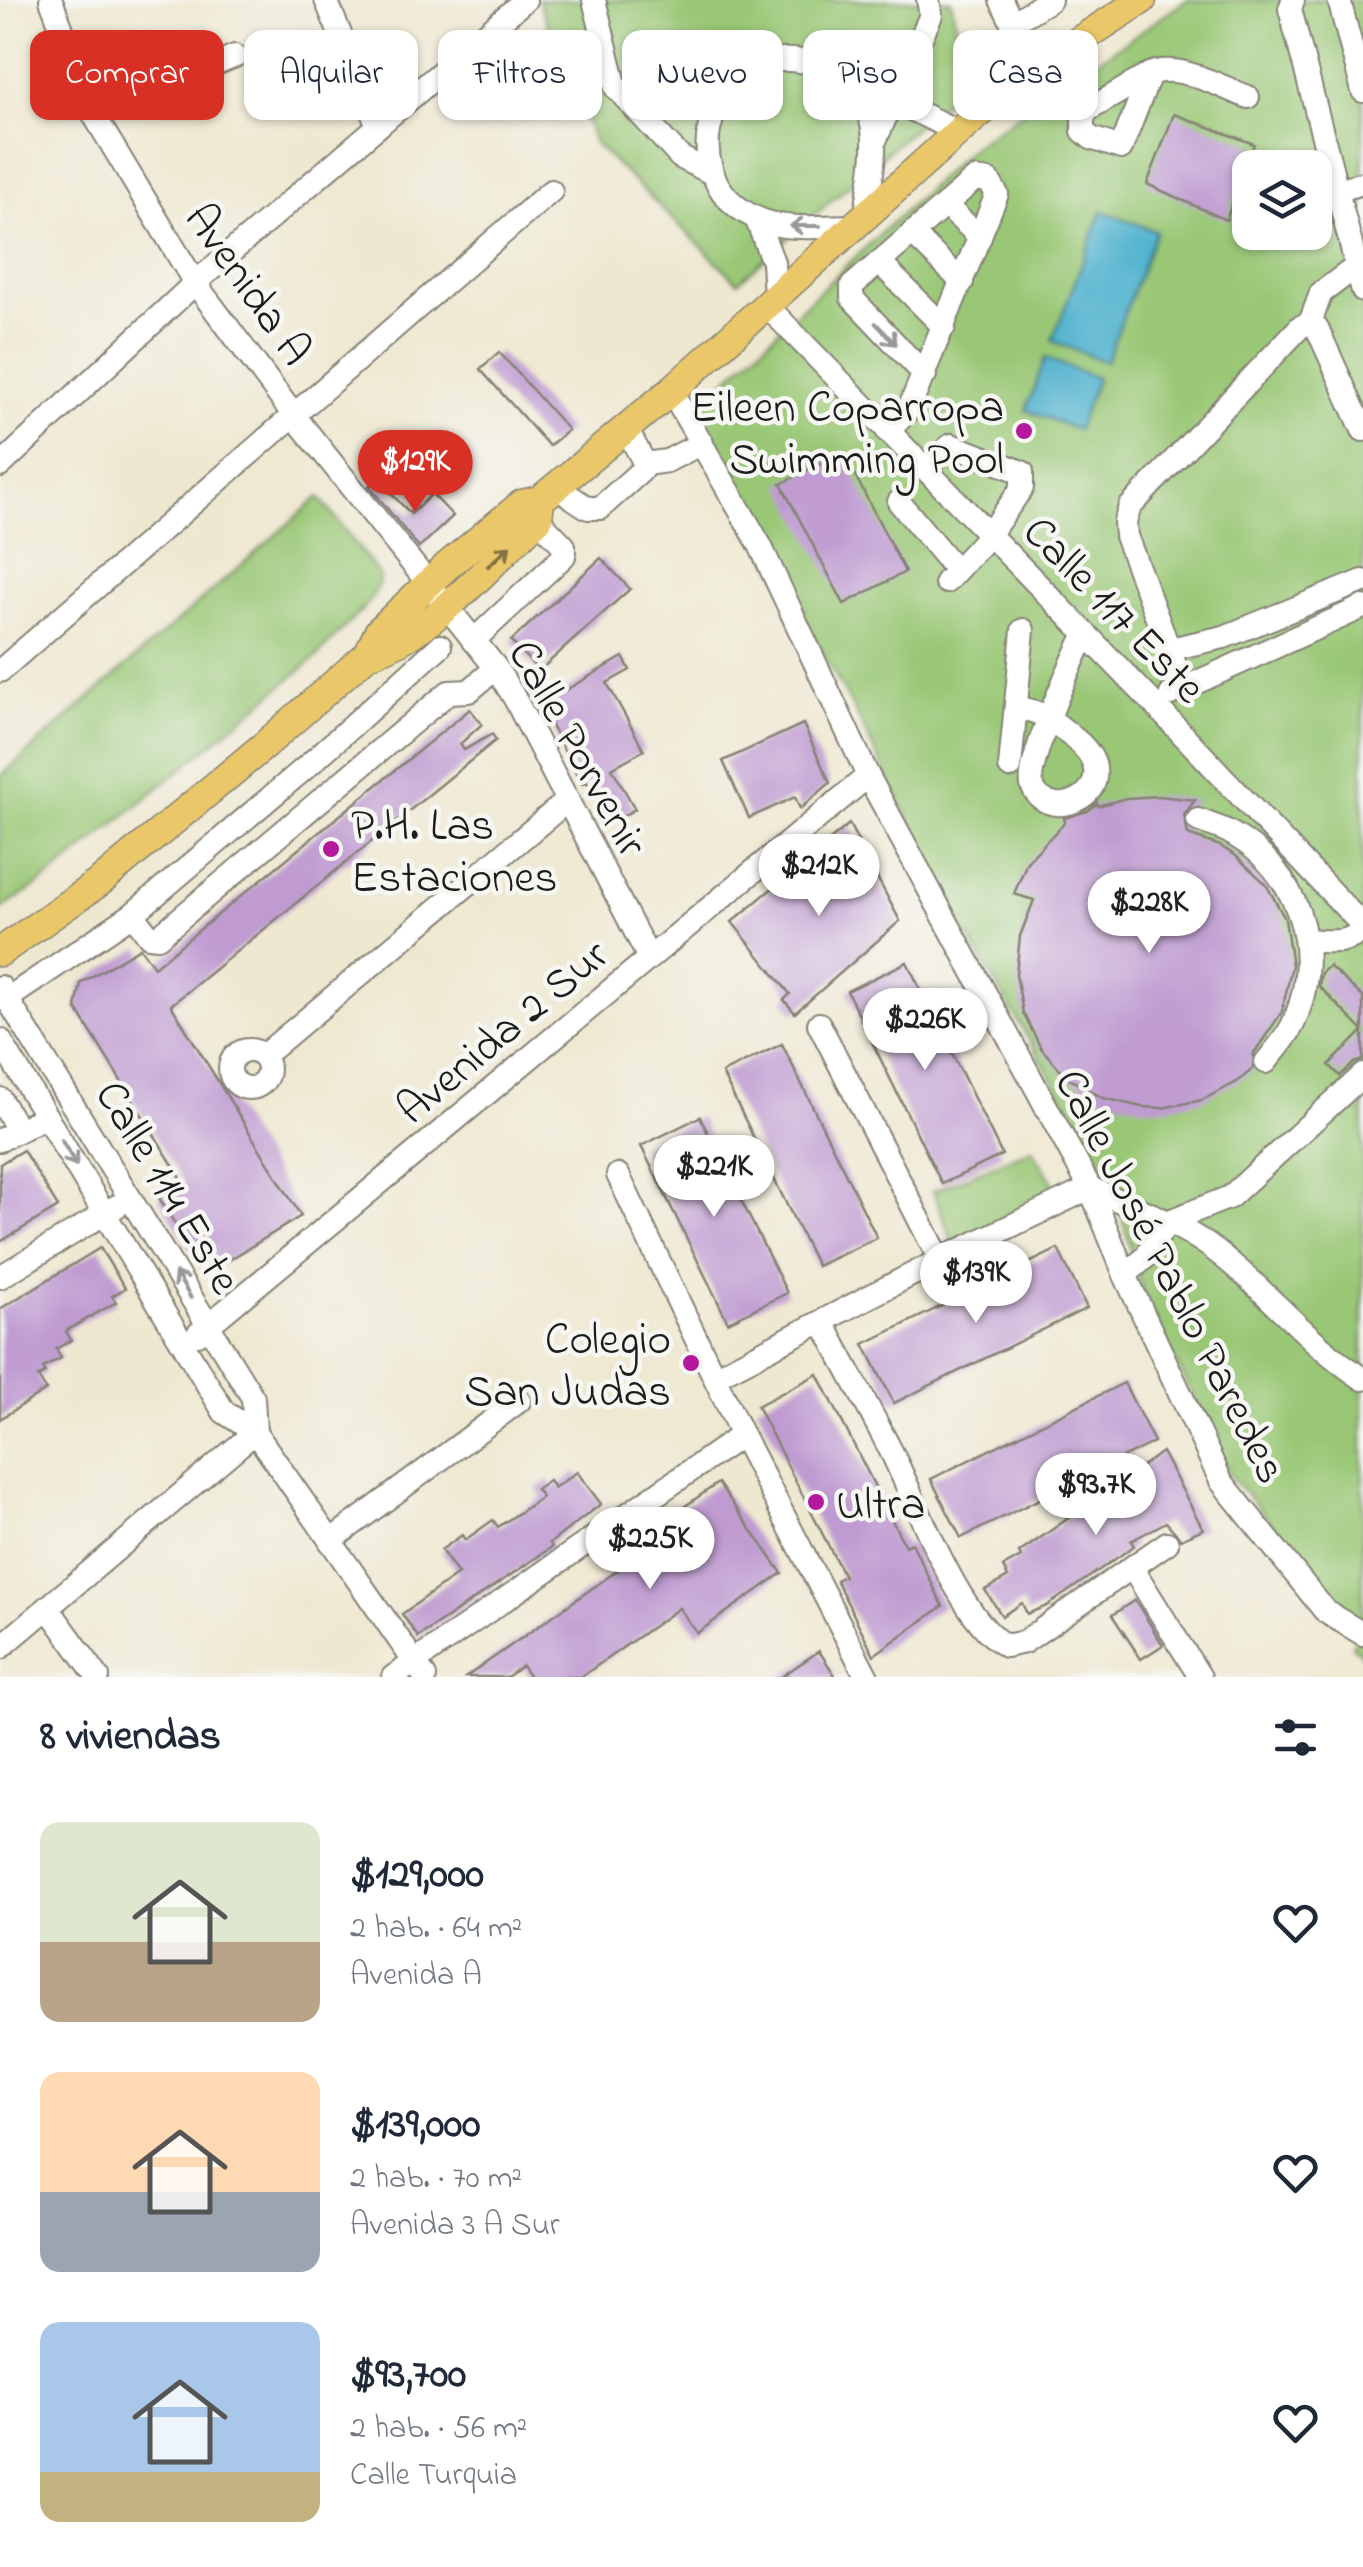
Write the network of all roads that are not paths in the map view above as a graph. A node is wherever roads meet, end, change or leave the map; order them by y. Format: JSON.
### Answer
{"nodes":[{"id":1,"x":51,"y":0,"type":"edge"},
{"id":2,"x":326,"y":0,"type":"edge"},
{"id":3,"x":526,"y":0,"type":"edge"},
{"id":4,"x":594,"y":0,"type":"edge"},
{"id":5,"x":928,"y":0,"type":"edge"},
{"id":6,"x":1001,"y":0,"type":"edge"},
{"id":7,"x":1050,"y":0,"type":"edge"},
{"id":8,"x":1142,"y":0,"type":"edge"},
{"id":9,"x":1293,"y":0,"type":"edge"},
{"id":10,"x":1339,"y":0,"type":"edge"},
{"id":11,"x":1110,"y":8,"type":"edge"},
{"id":12,"x":1012,"y":23,"type":"junction"},
{"id":13,"x":62,"y":30,"type":"edge"},
{"id":14,"x":925,"y":30,"type":"edge"},
{"id":15,"x":1017,"y":30,"type":"edge"},
{"id":16,"x":1083,"y":30,"type":"edge"},
{"id":17,"x":235,"y":56,"type":"dead end"},
{"id":18,"x":224,"y":61,"type":"edge"},
{"id":19,"x":1150,"y":74,"type":"junction"},
{"id":20,"x":1363,"y":91,"type":"edge"},
{"id":21,"x":1248,"y":98,"type":"dead end"},
{"id":22,"x":1098,"y":104,"type":"edge"},
{"id":23,"x":97,"y":120,"type":"edge"},
{"id":24,"x":885,"y":120,"type":"edge"},
{"id":25,"x":933,"y":120,"type":"edge"},
{"id":26,"x":974,"y":120,"type":"edge"},
{"id":27,"x":1082,"y":120,"type":"edge"},
{"id":28,"x":378,"y":126,"type":"junction"},
{"id":29,"x":959,"y":132,"type":"junction"},
{"id":30,"x":874,"y":142,"type":"junction"},
{"id":31,"x":713,"y":174,"type":"junction"},
{"id":32,"x":1363,"y":183,"type":"edge"},
{"id":33,"x":1338,"y":190,"type":"junction"},
{"id":34,"x":551,"y":191,"type":"dead end"},
{"id":35,"x":945,"y":205,"type":"junction"},
{"id":36,"x":756,"y":218,"type":"junction"},
{"id":37,"x":860,"y":220,"type":"junction"},
{"id":38,"x":912,"y":233,"type":"junction"},
{"id":39,"x":980,"y":237,"type":"junction"},
{"id":40,"x":879,"y":262,"type":"junction"},
{"id":41,"x":1357,"y":266,"type":"junction"},
{"id":42,"x":962,"y":282,"type":"junction"},
{"id":43,"x":194,"y":283,"type":"junction"},
{"id":44,"x":1363,"y":291,"type":"edge"},
{"id":45,"x":771,"y":302,"type":"junction"},
{"id":46,"x":1310,"y":323,"type":"junction"},
{"id":47,"x":944,"y":328,"type":"junction"},
{"id":48,"x":925,"y":374,"type":"junction"},
{"id":49,"x":671,"y":391,"type":"junction"},
{"id":50,"x":295,"y":417,"type":"junction"},
{"id":51,"x":626,"y":428,"type":"junction"},
{"id":52,"x":1363,"y":430,"type":"edge"},
{"id":53,"x":888,"y":432,"type":"junction"},
{"id":54,"x":702,"y":444,"type":"junction"},
{"id":55,"x":2,"y":460,"type":"edge"},
{"id":56,"x":645,"y":464,"type":"junction"},
{"id":57,"x":924,"y":469,"type":"junction"},
{"id":58,"x":545,"y":502,"type":"junction"},
{"id":59,"x":899,"y":502,"type":"dead end"},
{"id":60,"x":989,"y":535,"type":"junction"},
{"id":61,"x":1363,"y":581,"type":"edge"},
{"id":62,"x":427,"y":584,"type":"junction"},
{"id":63,"x":1320,"y":599,"type":"junction"},
{"id":64,"x":446,"y":606,"type":"junction"},
{"id":65,"x":1363,"y":606,"type":"edge"},
{"id":66,"x":1273,"y":618,"type":"junction"},
{"id":67,"x":1330,"y":622,"type":"junction"},
{"id":68,"x":1023,"y":630,"type":"dead end"},
{"id":69,"x":1086,"y":634,"type":"junction"},
{"id":70,"x":1224,"y":636,"type":"junction"},
{"id":71,"x":474,"y":641,"type":"junction"},
{"id":72,"x":1283,"y":642,"type":"junction"},
{"id":73,"x":440,"y":646,"type":"dead end"},
{"id":74,"x":1170,"y":649,"type":"junction"},
{"id":75,"x":368,"y":654,"type":"junction"},
{"id":76,"x":1236,"y":663,"type":"junction"},
{"id":77,"x":496,"y":668,"type":"junction"},
{"id":78,"x":0,"y":671,"type":"edge"},
{"id":79,"x":1183,"y":686,"type":"junction"},
{"id":80,"x":1155,"y":705,"type":"junction"},
{"id":81,"x":1016,"y":708,"type":"junction"},
{"id":82,"x":1010,"y":766,"type":"dead end"},
{"id":83,"x":868,"y":776,"type":"junction"},
{"id":84,"x":568,"y":800,"type":"junction"},
{"id":85,"x":1198,"y":820,"type":"dead end"},
{"id":86,"x":133,"y":914,"type":"junction"},
{"id":87,"x":1363,"y":927,"type":"edge"},
{"id":88,"x":1307,"y":940,"type":"junction"},
{"id":89,"x":0,"y":952,"type":"edge"},
{"id":90,"x":649,"y":958,"type":"junction"},
{"id":91,"x":4,"y":993,"type":"edge"},
{"id":92,"x":818,"y":1024,"type":"dead end"},
{"id":93,"x":0,"y":1040,"type":"edge"},
{"id":94,"x":262,"y":1056,"type":"dead end"},
{"id":95,"x":1266,"y":1062,"type":"dead end"},
{"id":96,"x":1363,"y":1075,"type":"edge"},
{"id":97,"x":0,"y":1099,"type":"edge"},
{"id":98,"x":46,"y":1116,"type":"junction"},
{"id":99,"x":9,"y":1135,"type":"edge"},
{"id":100,"x":618,"y":1175,"type":"dead end"},
{"id":101,"x":1090,"y":1188,"type":"junction"},
{"id":102,"x":131,"y":1198,"type":"junction"},
{"id":103,"x":105,"y":1214,"type":"junction"},
{"id":104,"x":1167,"y":1222,"type":"junction"},
{"id":105,"x":940,"y":1260,"type":"junction"},
{"id":106,"x":1125,"y":1275,"type":"junction"},
{"id":107,"x":0,"y":1276,"type":"edge"},
{"id":108,"x":822,"y":1323,"type":"junction"},
{"id":109,"x":208,"y":1326,"type":"junction"},
{"id":110,"x":184,"y":1346,"type":"junction"},
{"id":111,"x":716,"y":1376,"type":"junction"},
{"id":112,"x":1363,"y":1379,"type":"edge"},
{"id":113,"x":518,"y":1401,"type":"dead end"},
{"id":114,"x":255,"y":1432,"type":"junction"},
{"id":115,"x":742,"y":1435,"type":"junction"},
{"id":116,"x":330,"y":1541,"type":"junction"},
{"id":117,"x":1167,"y":1543,"type":"dead end"},
{"id":118,"x":1133,"y":1570,"type":"junction"},
{"id":119,"x":48,"y":1608,"type":"junction"},
{"id":120,"x":1363,"y":1634,"type":"edge"},
{"id":121,"x":0,"y":1648,"type":"edge"},
{"id":122,"x":419,"y":1669,"type":"edge"},
{"id":123,"x":98,"y":1677,"type":"edge"},
{"id":124,"x":393,"y":1677,"type":"edge"},
{"id":125,"x":868,"y":1677,"type":"edge"},
{"id":126,"x":1200,"y":1677,"type":"edge"}],
"edges":[{"from":1,"to":13,"type":"street","name":"Avenida A"},
{"from":2,"to":28,"type":"street"},
{"from":3,"to":28,"type":"street"},
{"from":4,"to":31,"type":"street"},
{"from":5,"to":14,"type":"street"},
{"from":6,"to":12,"type":"street"},
{"from":7,"to":12,"type":"street"},
{"from":8,"to":11,"type":"main road"},
{"from":9,"to":33,"type":"street"},
{"from":10,"to":20,"type":"street"},
{"from":11,"to":16,"type":"main road"},
{"from":12,"to":15,"type":"street"},
{"from":17,"to":18,"type":"street"},
{"from":19,"to":21,"type":"street"},
{"from":19,"to":22,"type":"street"},
{"from":19,"to":27,"type":"street"},
{"from":23,"to":43,"type":"street","name":"Avenida A"},
{"from":24,"to":30,"type":"street"},
{"from":25,"to":29,"type":"street"},
{"from":26,"to":29,"type":"main road"},
{"from":28,"to":43,"type":"street"},
{"from":29,"to":37,"type":"main road"},
{"from":30,"to":31,"type":"street"},
{"from":30,"to":37,"type":"street"},
{"from":31,"to":36,"type":"street"},
{"from":32,"to":33,"type":"street"},
{"from":33,"to":41,"type":"street"},
{"from":34,"to":50,"type":"street"},
{"from":35,"to":38,"type":"street"},
{"from":35,"to":39,"type":"street"},
{"from":35,"to":39,"type":"street"},
{"from":37,"to":36,"type":"street","one_way":true},
{"from":36,"to":45,"type":"street"},
{"from":37,"to":45,"type":"main road"},
{"from":38,"to":40,"type":"street"},
{"from":38,"to":42,"type":"street"},
{"from":39,"to":42,"type":"street"},
{"from":40,"to":47,"type":"street"},
{"from":40,"to":48,"type":"street","one_way":true},
{"from":41,"to":44,"type":"street"},
{"from":41,"to":46,"type":"street"},
{"from":42,"to":47,"type":"street"},
{"from":43,"to":50,"type":"street","name":"Avenida A"},
{"from":43,"to":55,"type":"street"},
{"from":45,"to":49,"type":"main road"},
{"from":45,"to":53,"type":"street","name":"Calle 117 Este"},
{"from":46,"to":52,"type":"street"},
{"from":46,"to":74,"type":"street"},
{"from":47,"to":48,"type":"street"},
{"from":48,"to":53,"type":"street"},
{"from":49,"to":51,"type":"main road"},
{"from":49,"to":54,"type":"street","name":"Calle José Pablo Paredes"},
{"from":50,"to":62,"type":"street","name":"Avenida A"},
{"from":50,"to":78,"type":"street"},
{"from":51,"to":56,"type":"street"},
{"from":51,"to":58,"type":"main road"},
{"from":53,"to":57,"type":"street","name":"Calle 117 Este"},
{"from":54,"to":56,"type":"street"},
{"from":54,"to":83,"type":"street","name":"Calle José Pablo Paredes"},
{"from":56,"to":58,"type":"street"},
{"from":57,"to":60,"type":"street","name":"Calle 117 Este"},
{"from":57,"to":60,"type":"street"},
{"from":58,"to":62,"type":"main road"},
{"from":64,"to":58,"type":"main road","one_way":true},
{"from":58,"to":71,"type":"street"},
{"from":59,"to":60,"type":"street"},
{"from":60,"to":69,"type":"street","name":"Calle 117 Este"},
{"from":61,"to":63,"type":"street"},
{"from":62,"to":64,"type":"street","name":"Calle Porvenir"},
{"from":62,"to":75,"type":"main road"},
{"from":63,"to":66,"type":"street"},
{"from":63,"to":67,"type":"street"},
{"from":64,"to":71,"type":"street","name":"Calle Porvenir"},
{"from":64,"to":75,"type":"main road"},
{"from":65,"to":67,"type":"street"},
{"from":66,"to":70,"type":"street"},
{"from":66,"to":72,"type":"street"},
{"from":67,"to":72,"type":"street"},
{"from":68,"to":81,"type":"street"},
{"from":69,"to":80,"type":"street","name":"Calle 117 Este"},
{"from":69,"to":81,"type":"street"},
{"from":70,"to":74,"type":"street"},
{"from":70,"to":76,"type":"street"},
{"from":71,"to":77,"type":"street","name":"Calle Porvenir"},
{"from":72,"to":76,"type":"street"},
{"from":73,"to":86,"type":"street"},
{"from":74,"to":79,"type":"street"},
{"from":75,"to":89,"type":"main road"},
{"from":76,"to":79,"type":"street"},
{"from":77,"to":84,"type":"street","name":"Calle Porvenir"},
{"from":77,"to":86,"type":"street"},
{"from":79,"to":80,"type":"street"},
{"from":80,"to":87,"type":"street","name":"Calle 117 Este"},
{"from":81,"to":82,"type":"street"},
{"from":83,"to":90,"type":"street","name":"Avenida 2 Sur"},
{"from":83,"to":101,"type":"street","name":"Calle José Pablo Paredes"},
{"from":84,"to":90,"type":"street","name":"Calle Porvenir"},
{"from":84,"to":94,"type":"street"},
{"from":85,"to":88,"type":"street"},
{"from":86,"to":91,"type":"street"},
{"from":87,"to":88,"type":"street"},
{"from":88,"to":95,"type":"street"},
{"from":90,"to":109,"type":"street","name":"Avenida 2 Sur"},
{"from":91,"to":102,"type":"street","name":"Calle 114 Este"},
{"from":92,"to":105,"type":"street"},
{"from":93,"to":98,"type":"street","name":"Calle 114 Este"},
{"from":96,"to":104,"type":"street"},
{"from":97,"to":99,"type":"street"},
{"from":98,"to":99,"type":"street"},
{"from":98,"to":103,"type":"street","name":"Calle 114 Este","one_way":true},
{"from":100,"to":111,"type":"street"},
{"from":101,"to":104,"type":"street"},
{"from":101,"to":105,"type":"street"},
{"from":101,"to":106,"type":"street","name":"Calle José Pablo Paredes"},
{"from":102,"to":103,"type":"street"},
{"from":109,"to":102,"type":"street","name":"Calle 114 Este","one_way":true},
{"from":103,"to":107,"type":"street"},
{"from":103,"to":110,"type":"street","name":"Calle 114 Este"},
{"from":104,"to":106,"type":"street"},
{"from":104,"to":112,"type":"street"},
{"from":105,"to":108,"type":"street"},
{"from":106,"to":120,"type":"street","name":"Calle José Pablo Paredes"},
{"from":108,"to":111,"type":"street"},
{"from":108,"to":118,"type":"street"},
{"from":109,"to":110,"type":"street","name":"Avenida 2 Sur"},
{"from":109,"to":114,"type":"street","name":"Calle 114 Este"},
{"from":110,"to":114,"type":"street","name":"Calle 114 Este"},
{"from":111,"to":115,"type":"street"},
{"from":113,"to":116,"type":"street"},
{"from":114,"to":116,"type":"street","name":"Calle 114 Este"},
{"from":114,"to":119,"type":"street"},
{"from":115,"to":122,"type":"street"},
{"from":115,"to":125,"type":"street"},
{"from":116,"to":122,"type":"street","name":"Calle 114 Este"},
{"from":117,"to":118,"type":"street"},
{"from":118,"to":126,"type":"street"},
{"from":119,"to":121,"type":"street"},
{"from":119,"to":123,"type":"street"},
{"from":122,"to":124,"type":"street"}]}
